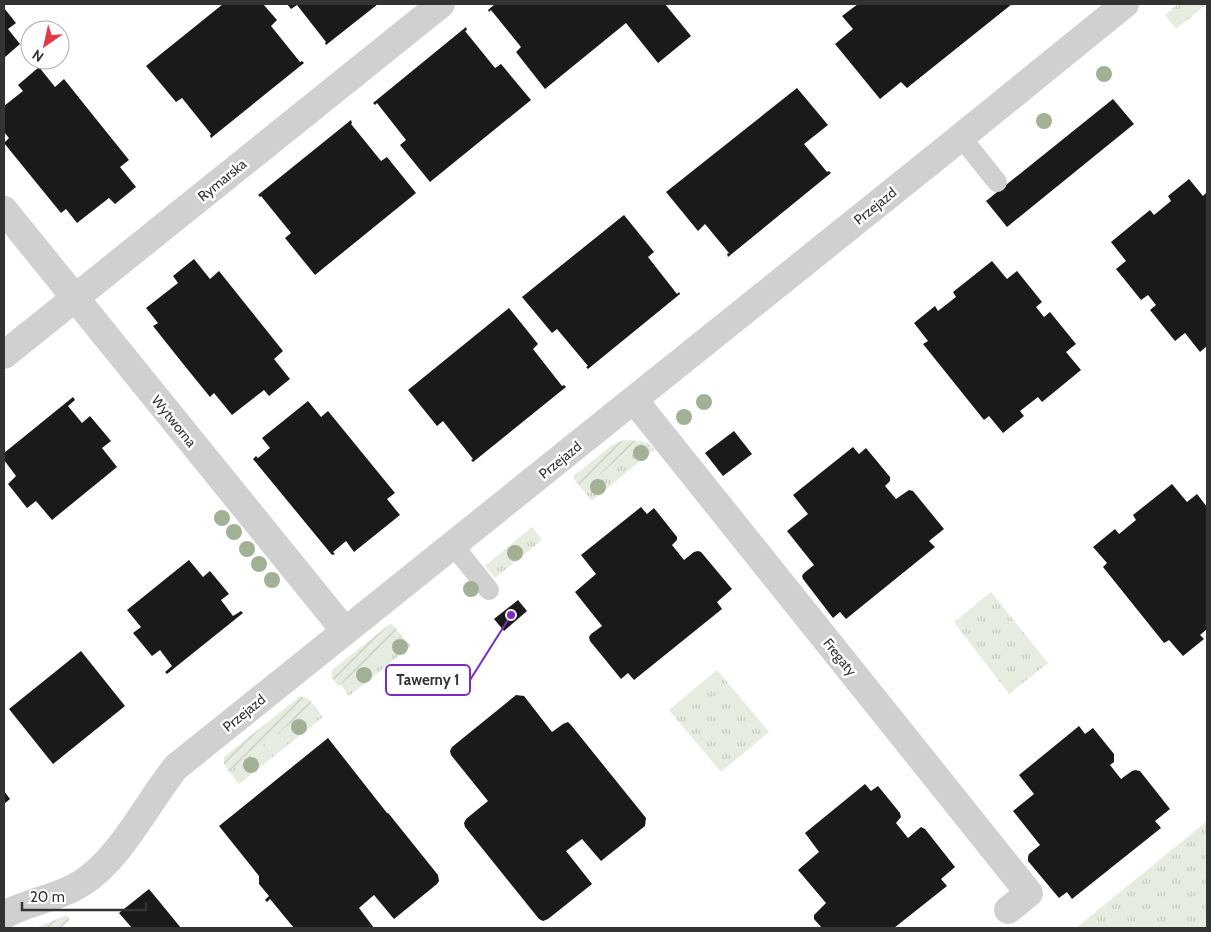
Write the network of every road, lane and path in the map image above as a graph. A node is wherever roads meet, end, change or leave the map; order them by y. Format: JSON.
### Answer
{"nodes":[{"id":1,"x":441,"y":4,"type":"edge"},
{"id":2,"x":1125,"y":4,"type":"edge"},
{"id":3,"x":962,"y":137,"type":"junction"},
{"id":4,"x":997,"y":182,"type":"dead end"},
{"id":5,"x":4,"y":210,"type":"edge"},
{"id":6,"x":75,"y":298,"type":"junction"},
{"id":7,"x":4,"y":355,"type":"edge"},
{"id":8,"x":634,"y":400,"type":"junction"},
{"id":9,"x":453,"y":545,"type":"junction"},
{"id":10,"x":489,"y":590,"type":"dead end"},
{"id":11,"x":345,"y":631,"type":"junction"},
{"id":12,"x":1008,"y":910,"type":"dead end"},
{"id":13,"x":4,"y":915,"type":"edge"}],
"edges":[{"from":1,"to":6,"type":"street","name":"Rymarska"},
{"from":2,"to":3,"type":"street","name":"Przejazd"},
{"from":3,"to":4,"type":"lane"},
{"from":3,"to":8,"type":"street","name":"Przejazd"},
{"from":5,"to":6,"type":"street","name":"Wytworna"},
{"from":6,"to":7,"type":"street","name":"Rymarska"},
{"from":6,"to":11,"type":"street","name":"Wytworna"},
{"from":8,"to":9,"type":"street","name":"Przejazd"},
{"from":8,"to":12,"type":"street","name":"Fregaty"},
{"from":9,"to":10,"type":"lane"},
{"from":9,"to":11,"type":"street","name":"Przejazd"},
{"from":11,"to":13,"type":"street","name":"Przejazd"}]}
